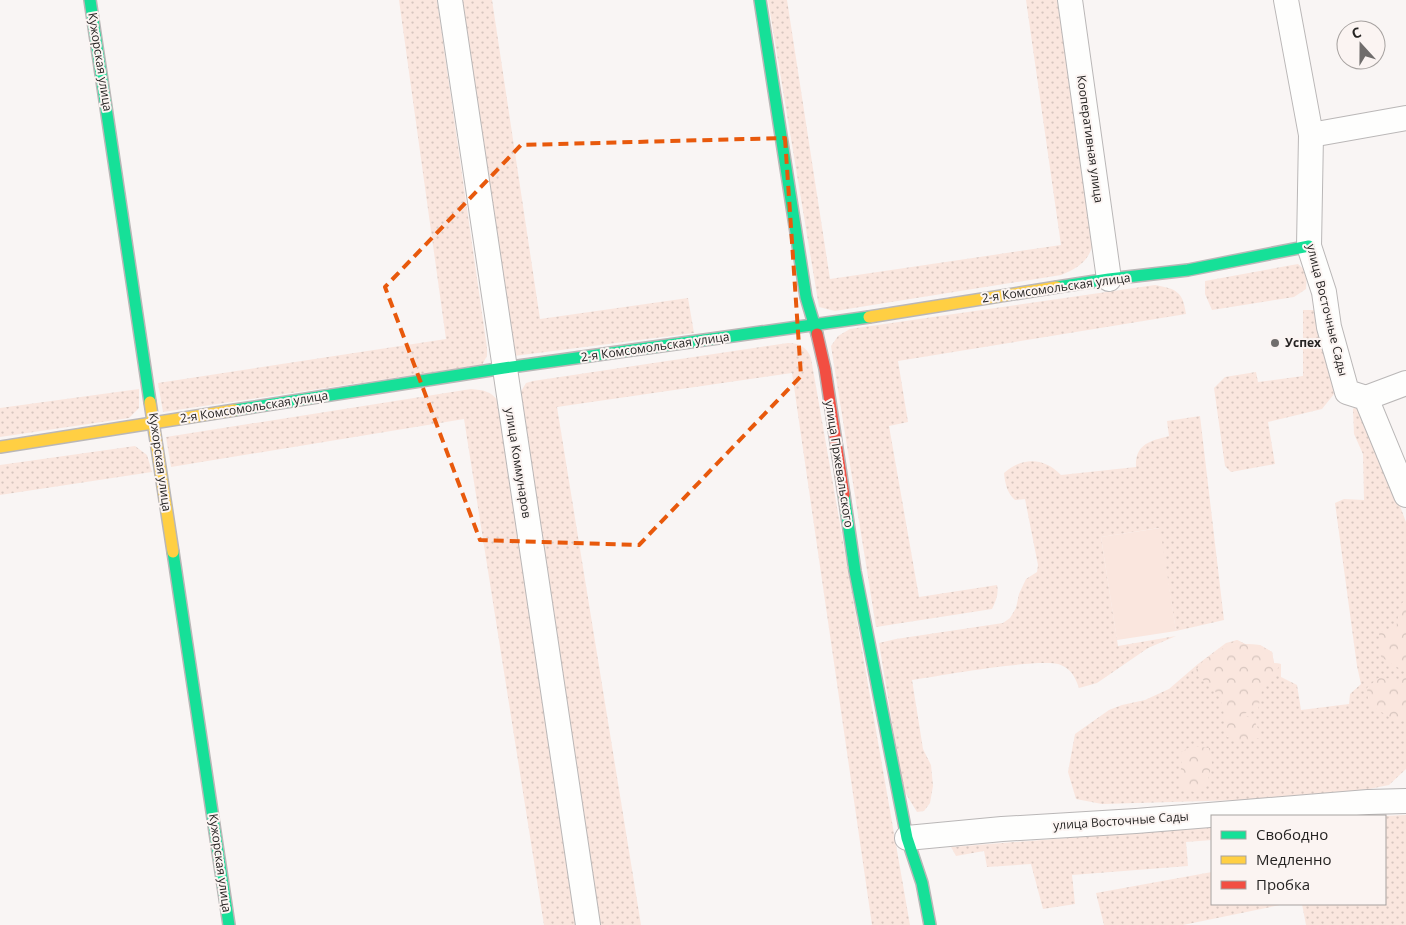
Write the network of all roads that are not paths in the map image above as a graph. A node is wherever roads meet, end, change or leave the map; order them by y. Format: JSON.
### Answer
{"nodes":[{"id":1,"x":90,"y":0,"type":"edge"},
{"id":2,"x":450,"y":0,"type":"edge"},
{"id":3,"x":760,"y":0,"type":"edge"},
{"id":4,"x":1070,"y":0,"type":"edge"},
{"id":5,"x":1286,"y":0,"type":"edge"},
{"id":6,"x":1406,"y":118,"type":"edge"},
{"id":7,"x":1311,"y":134,"type":"junction"},
{"id":8,"x":1309,"y":246,"type":"junction"},
{"id":9,"x":1109,"y":279,"type":"junction"},
{"id":10,"x":815,"y":325,"type":"junction"},
{"id":11,"x":504,"y":368,"type":"junction"},
{"id":12,"x":1406,"y":383,"type":"edge"},
{"id":13,"x":1366,"y":398,"type":"junction"},
{"id":14,"x":154,"y":423,"type":"junction"},
{"id":15,"x":0,"y":447,"type":"edge"},
{"id":16,"x":1406,"y":495,"type":"edge"},
{"id":17,"x":1402,"y":796,"type":"edge"},
{"id":18,"x":907,"y":838,"type":"junction"},
{"id":19,"x":229,"y":925,"type":"edge"},
{"id":20,"x":588,"y":925,"type":"edge"},
{"id":21,"x":930,"y":925,"type":"edge"}],
"edges":[{"from":1,"to":14,"type":"street","name":"Кужорская улица"},
{"from":2,"to":11,"type":"street","name":"улица Коммунаров"},
{"from":3,"to":10,"type":"street","name":"улица Пржевальского"},
{"from":4,"to":9,"type":"street","name":"Кооперативная улица"},
{"from":5,"to":7,"type":"street","name":"улица Восточные Сады"},
{"from":6,"to":7,"type":"street"},
{"from":7,"to":8,"type":"street","name":"улица Восточные Сады"},
{"from":8,"to":9,"type":"street","name":"2-я Комсомольская улица"},
{"from":8,"to":13,"type":"street","name":"улица Восточные Сады"},
{"from":9,"to":10,"type":"street","name":"2-я Комсомольская улица"},
{"from":10,"to":11,"type":"street","name":"2-я Комсомольская улица"},
{"from":10,"to":18,"type":"street","name":"улица Пржевальского"},
{"from":11,"to":14,"type":"street","name":"2-я Комсомольская улица"},
{"from":11,"to":20,"type":"street","name":"улица Коммунаров"},
{"from":12,"to":13,"type":"street"},
{"from":13,"to":16,"type":"street"},
{"from":14,"to":15,"type":"street","name":"2-я Комсомольская улица"},
{"from":14,"to":19,"type":"street","name":"Кужорская улица"},
{"from":17,"to":18,"type":"street","name":"улица Восточные Сады"},
{"from":18,"to":21,"type":"street","name":"улица Пржевальского"}]}
